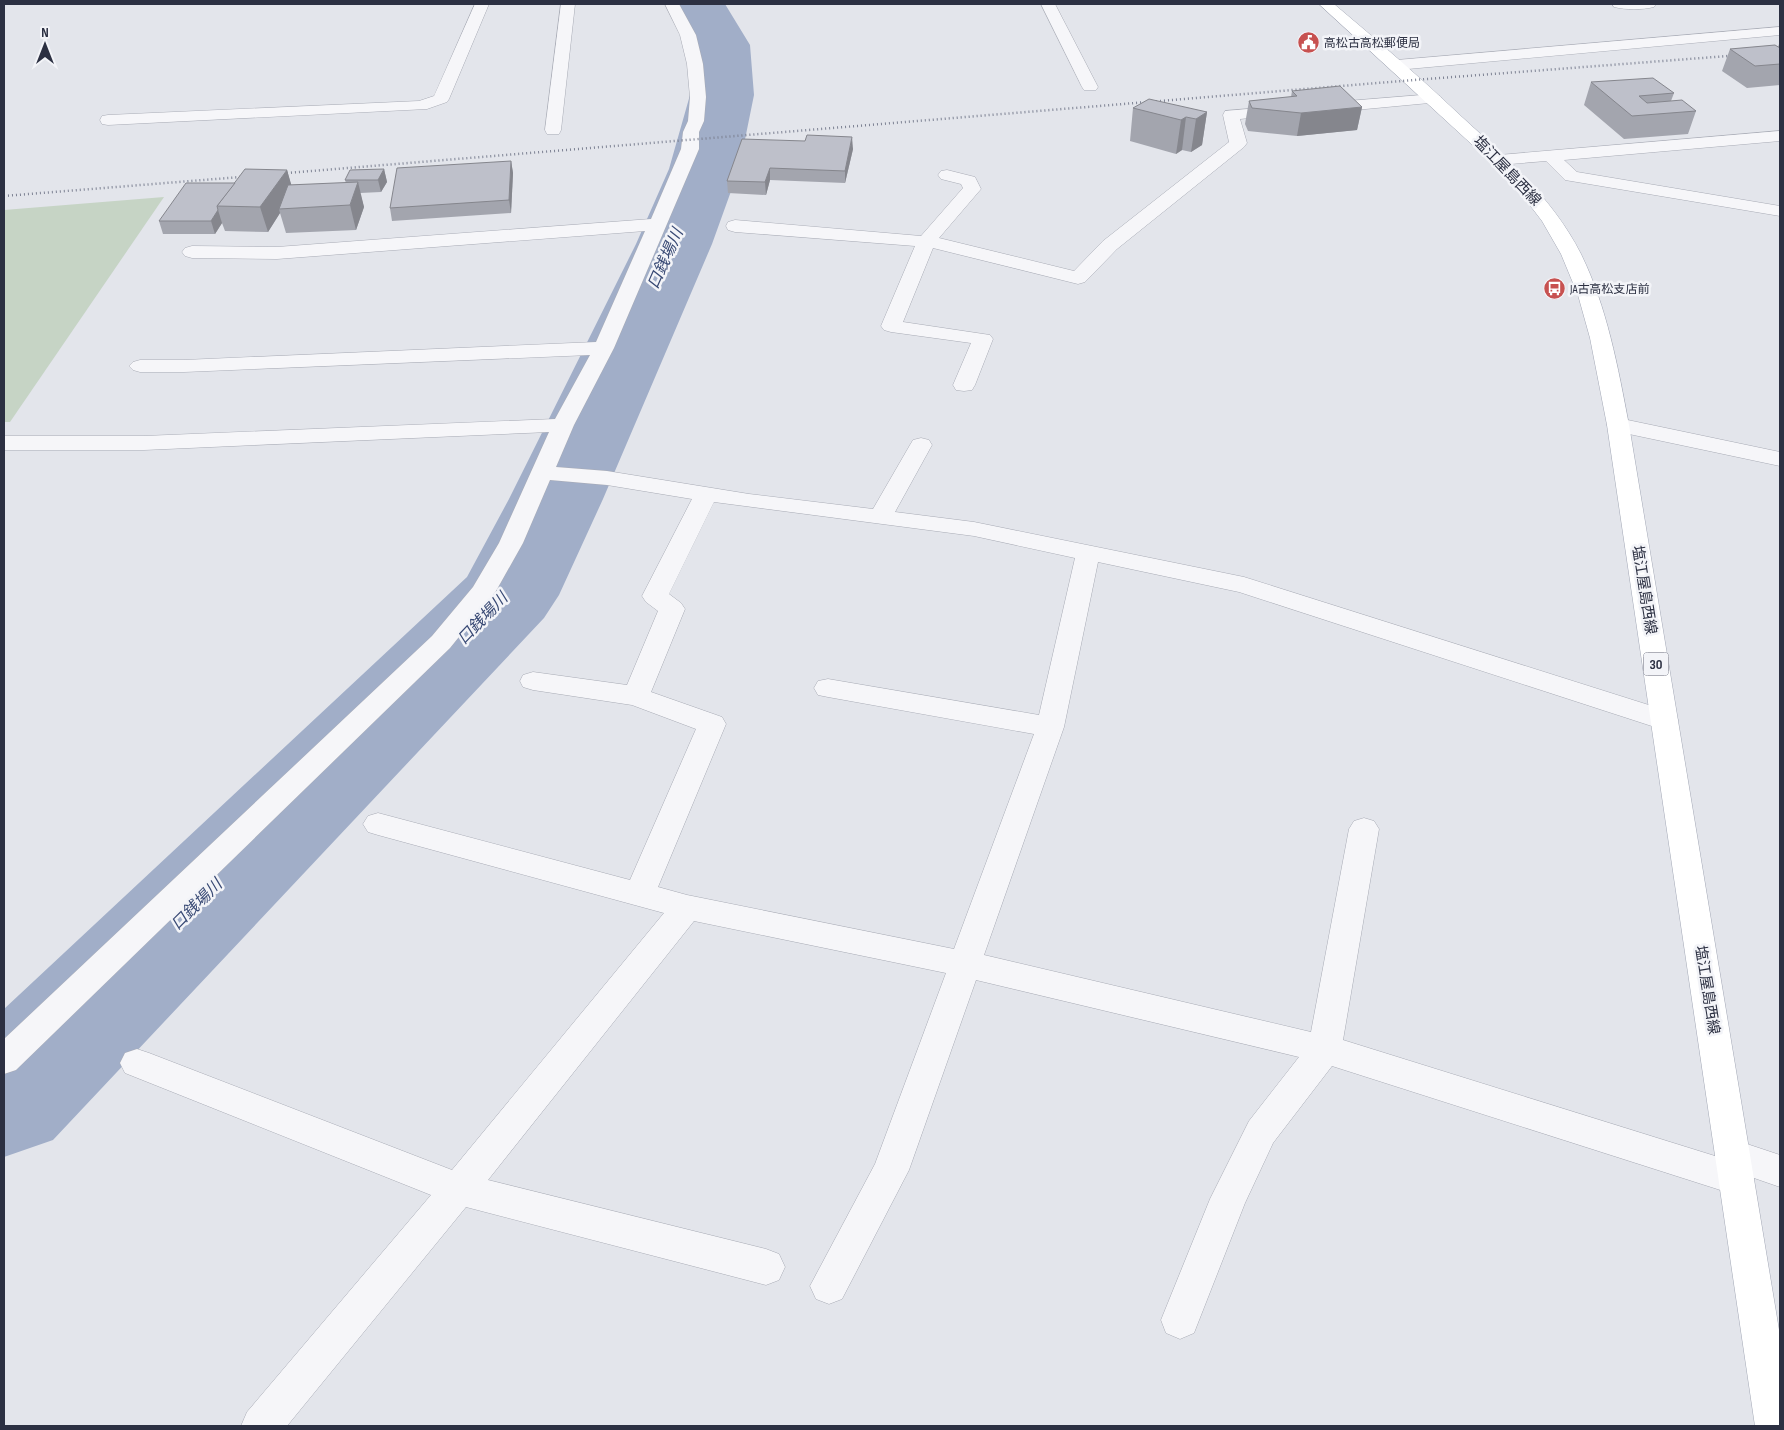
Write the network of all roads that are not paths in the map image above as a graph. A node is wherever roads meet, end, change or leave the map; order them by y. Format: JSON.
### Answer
{"nodes":[{"id":1,"x":482,"y":4,"type":"edge"},
{"id":2,"x":568,"y":4,"type":"edge"},
{"id":3,"x":672,"y":4,"type":"edge"},
{"id":4,"x":1048,"y":4,"type":"edge"},
{"id":5,"x":1326,"y":4,"type":"edge"},
{"id":6,"x":1620,"y":4,"type":"edge"},
{"id":7,"x":1649,"y":4,"type":"edge"},
{"id":8,"x":1780,"y":31,"type":"edge"},
{"id":9,"x":1397,"y":65,"type":"junction"},
{"id":10,"x":1090,"y":87,"type":"dead end"},
{"id":11,"x":1434,"y":99,"type":"junction"},
{"id":12,"x":108,"y":120,"type":"dead end"},
{"id":13,"x":553,"y":130,"type":"dead end"},
{"id":14,"x":1780,"y":136,"type":"edge"},
{"id":15,"x":1550,"y":156,"type":"junction"},
{"id":16,"x":1499,"y":160,"type":"junction"},
{"id":17,"x":947,"y":175,"type":"dead end"},
{"id":18,"x":1780,"y":211,"type":"edge"},
{"id":19,"x":659,"y":224,"type":"junction"},
{"id":20,"x":735,"y":226,"type":"dead end"},
{"id":21,"x":926,"y":242,"type":"junction"},
{"id":22,"x":192,"y":252,"type":"dead end"},
{"id":23,"x":604,"y":348,"type":"junction"},
{"id":24,"x":140,"y":366,"type":"dead end"},
{"id":25,"x":964,"y":385,"type":"dead end"},
{"id":26,"x":563,"y":425,"type":"junction"},
{"id":27,"x":1618,"y":425,"type":"junction"},
{"id":28,"x":4,"y":443,"type":"edge"},
{"id":29,"x":921,"y":445,"type":"dead end"},
{"id":30,"x":1780,"y":460,"type":"edge"},
{"id":31,"x":543,"y":473,"type":"junction"},
{"id":32,"x":706,"y":494,"type":"junction"},
{"id":33,"x":880,"y":517,"type":"junction"},
{"id":34,"x":1088,"y":554,"type":"junction"},
{"id":35,"x":533,"y":682,"type":"dead end"},
{"id":36,"x":828,"y":688,"type":"dead end"},
{"id":37,"x":636,"y":696,"type":"junction"},
{"id":38,"x":1664,"y":720,"type":"junction"},
{"id":39,"x":1050,"y":726,"type":"junction"},
{"id":40,"x":378,"y":824,"type":"dead end"},
{"id":41,"x":1364,"y":830,"type":"dead end"},
{"id":42,"x":639,"y":895,"type":"junction"},
{"id":43,"x":687,"y":907,"type":"junction"},
{"id":44,"x":965,"y":964,"type":"junction"},
{"id":45,"x":1325,"y":1049,"type":"junction"},
{"id":46,"x":4,"y":1060,"type":"edge"},
{"id":47,"x":137,"y":1064,"type":"dead end"},
{"id":48,"x":1734,"y":1167,"type":"junction"},
{"id":49,"x":1780,"y":1171,"type":"edge"},
{"id":50,"x":459,"y":1189,"type":"junction"},
{"id":51,"x":766,"y":1267,"type":"dead end"},
{"id":52,"x":829,"y":1286,"type":"dead end"},
{"id":53,"x":1180,"y":1320,"type":"dead end"},
{"id":54,"x":260,"y":1426,"type":"edge"},
{"id":55,"x":1775,"y":1426,"type":"edge"}],
"edges":[{"from":1,"to":12,"type":"street"},
{"from":2,"to":13,"type":"street"},
{"from":3,"to":19,"type":"street"},
{"from":4,"to":10,"type":"street"},
{"from":5,"to":9,"type":"main road","name":"塩江屋島西線","number":"30"},
{"from":6,"to":7,"type":"street"},
{"from":8,"to":9,"type":"street"},
{"from":9,"to":11,"type":"main road","name":"塩江屋島西線","number":"30"},
{"from":11,"to":16,"type":"main road","name":"塩江屋島西線","number":"30"},
{"from":11,"to":21,"type":"street"},
{"from":14,"to":15,"type":"street"},
{"from":15,"to":16,"type":"street"},
{"from":15,"to":18,"type":"street"},
{"from":16,"to":27,"type":"main road","name":"塩江屋島西線","number":"30"},
{"from":17,"to":21,"type":"street"},
{"from":19,"to":22,"type":"street"},
{"from":19,"to":23,"type":"street"},
{"from":20,"to":21,"type":"street"},
{"from":21,"to":25,"type":"street"},
{"from":23,"to":24,"type":"street"},
{"from":23,"to":26,"type":"street"},
{"from":26,"to":28,"type":"street"},
{"from":26,"to":31,"type":"street"},
{"from":27,"to":30,"type":"street"},
{"from":27,"to":38,"type":"main road","name":"塩江屋島西線","number":"30"},
{"from":29,"to":33,"type":"street"},
{"from":31,"to":32,"type":"street"},
{"from":31,"to":46,"type":"street"},
{"from":32,"to":33,"type":"street"},
{"from":32,"to":37,"type":"street"},
{"from":33,"to":34,"type":"street"},
{"from":34,"to":38,"type":"street"},
{"from":34,"to":39,"type":"street"},
{"from":35,"to":37,"type":"street"},
{"from":36,"to":39,"type":"street"},
{"from":37,"to":42,"type":"street"},
{"from":38,"to":48,"type":"main road","name":"塩江屋島西線","number":"30"},
{"from":39,"to":44,"type":"street"},
{"from":40,"to":42,"type":"street"},
{"from":41,"to":45,"type":"street"},
{"from":42,"to":43,"type":"street"},
{"from":43,"to":44,"type":"street"},
{"from":43,"to":50,"type":"street"},
{"from":44,"to":45,"type":"street"},
{"from":44,"to":52,"type":"street"},
{"from":45,"to":48,"type":"street"},
{"from":45,"to":53,"type":"street"},
{"from":47,"to":50,"type":"street"},
{"from":48,"to":49,"type":"street"},
{"from":48,"to":55,"type":"main road","name":"塩江屋島西線","number":"30"},
{"from":50,"to":51,"type":"street"},
{"from":50,"to":54,"type":"street"}]}
